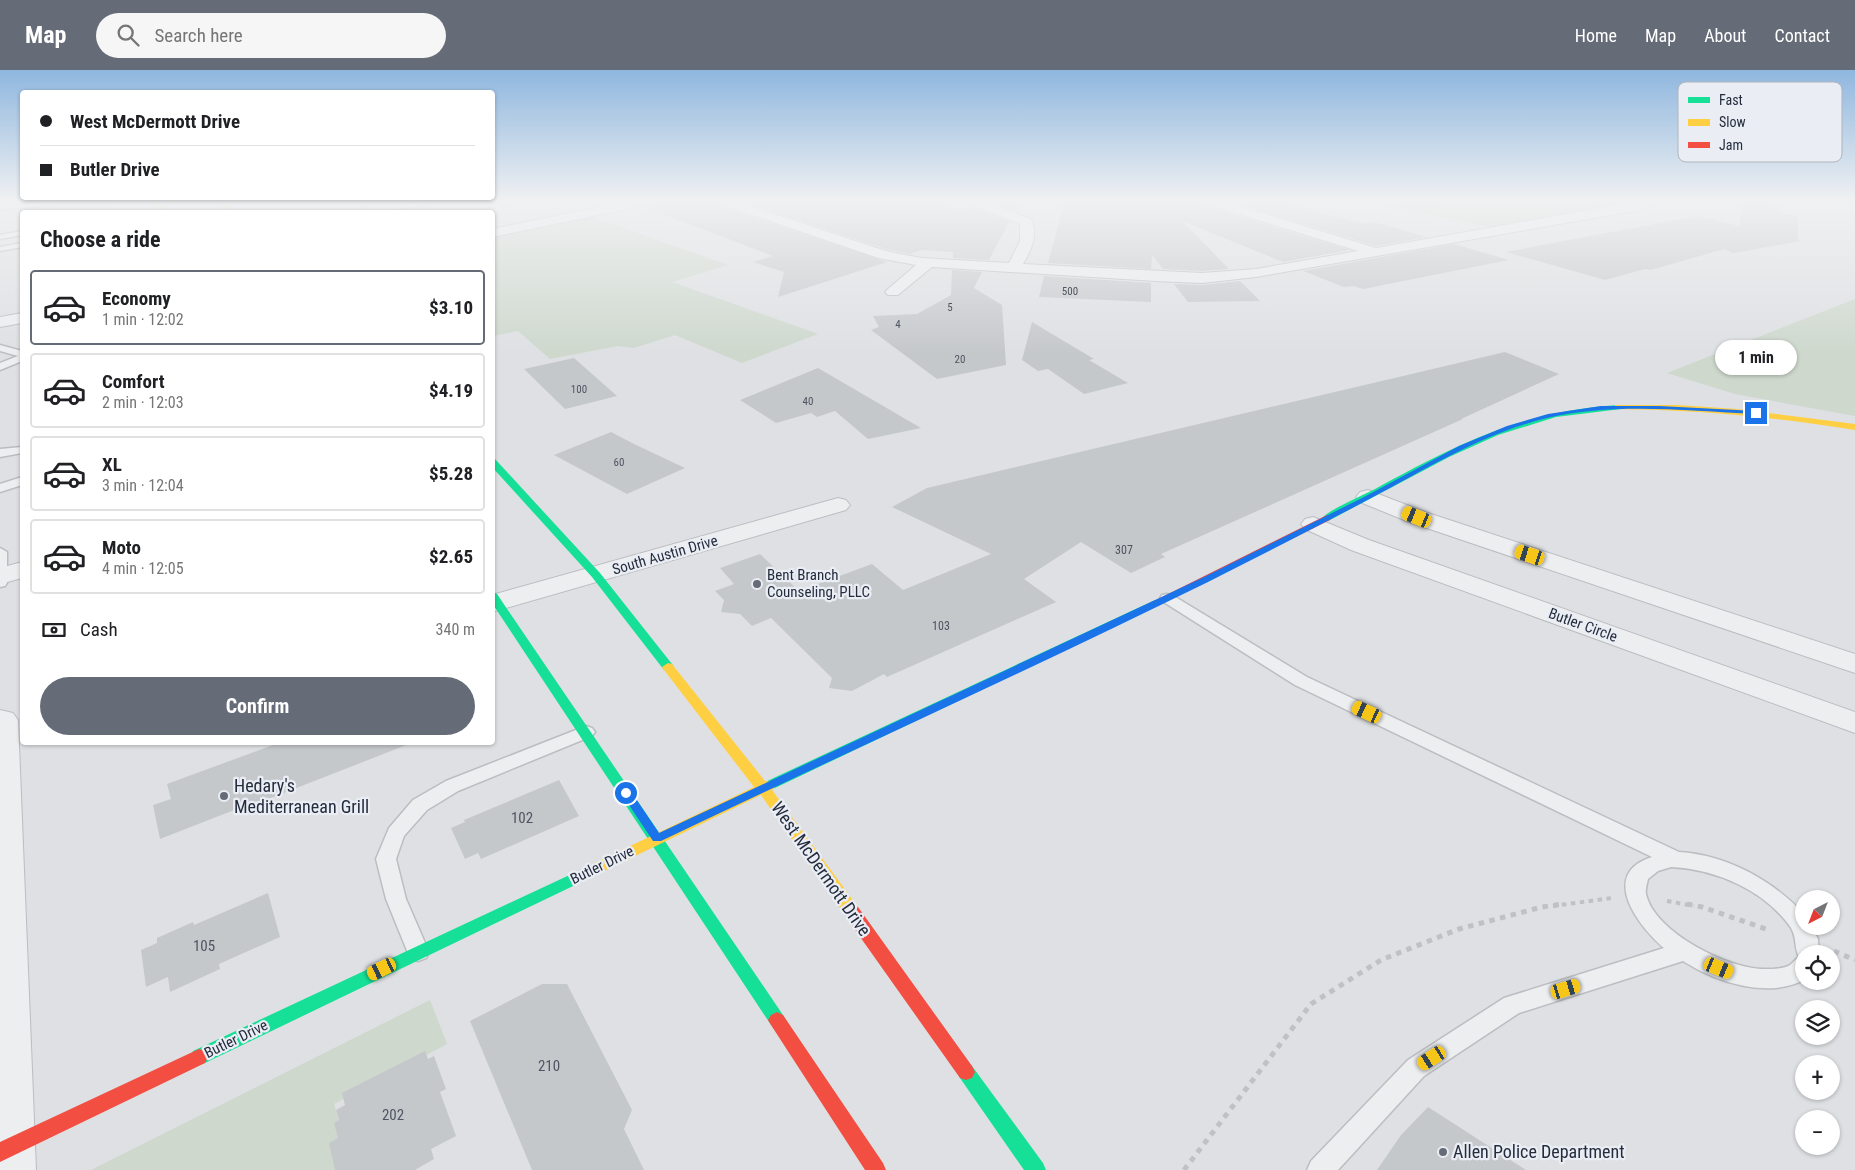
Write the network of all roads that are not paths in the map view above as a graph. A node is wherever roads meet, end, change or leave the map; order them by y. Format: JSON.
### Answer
{"nodes":[{"id":1,"x":872,"y":251,"type":"edge"},
{"id":2,"x":1023,"y":251,"type":"edge"},
{"id":3,"x":1372,"y":251,"type":"edge"},
{"id":4,"x":931,"y":262,"type":"junction"},
{"id":5,"x":1013,"y":268,"type":"junction"},
{"id":6,"x":893,"y":292,"type":"dead end"},
{"id":7,"x":20,"y":318,"type":"edge"},
{"id":8,"x":0,"y":322,"type":"edge"},
{"id":9,"x":0,"y":348,"type":"edge"},
{"id":10,"x":20,"y":353,"type":"edge"},
{"id":11,"x":20,"y":359,"type":"edge"},
{"id":12,"x":0,"y":367,"type":"edge"},
{"id":13,"x":1855,"y":427,"type":"edge"},
{"id":14,"x":20,"y":450,"type":"edge"},
{"id":15,"x":0,"y":453,"type":"edge"},
{"id":16,"x":495,"y":464,"type":"edge"},
{"id":17,"x":20,"y":482,"type":"edge"},
{"id":18,"x":0,"y":488,"type":"edge"},
{"id":19,"x":1368,"y":497,"type":"junction"},
{"id":20,"x":838,"y":505,"type":"dead end"},
{"id":21,"x":1314,"y":524,"type":"junction"},
{"id":22,"x":596,"y":575,"type":"junction"},
{"id":23,"x":1167,"y":598,"type":"junction"},
{"id":24,"x":495,"y":600,"type":"edge"},
{"id":25,"x":495,"y":601,"type":"edge"},
{"id":26,"x":1855,"y":664,"type":"edge"},
{"id":27,"x":8,"y":719,"type":"edge"},
{"id":28,"x":1855,"y":723,"type":"edge"},
{"id":29,"x":586,"y":732,"type":"junction"},
{"id":30,"x":763,"y":788,"type":"junction"},
{"id":31,"x":657,"y":838,"type":"junction"},
{"id":32,"x":1675,"y":859,"type":"junction"},
{"id":33,"x":3,"y":898,"type":"edge"},
{"id":34,"x":1807,"y":945,"type":"edge"},
{"id":35,"x":418,"y":952,"type":"junction"},
{"id":36,"x":1686,"y":952,"type":"junction"},
{"id":37,"x":1795,"y":974,"type":"edge"},
{"id":38,"x":8,"y":1156,"type":"edge"},
{"id":39,"x":876,"y":1170,"type":"edge"},
{"id":40,"x":1036,"y":1170,"type":"edge"},
{"id":41,"x":1320,"y":1170,"type":"edge"}],
"edges":[{"from":1,"to":4,"type":"street"},
{"from":2,"to":5,"type":"street"},
{"from":3,"to":5,"type":"street"},
{"from":4,"to":5,"type":"street"},
{"from":4,"to":6,"type":"street"},
{"from":7,"to":8,"type":"street"},
{"from":9,"to":10,"type":"lane"},
{"from":11,"to":12,"type":"lane"},
{"from":13,"to":19,"type":"street","name":"Butler Drive"},
{"from":14,"to":15,"type":"lane"},
{"from":16,"to":22,"type":"street","name":"West McDermott Drive"},
{"from":17,"to":18,"type":"lane"},
{"from":19,"to":21,"type":"street","name":"Butler Drive"},
{"from":19,"to":26,"type":"street"},
{"from":20,"to":22,"type":"street","name":"South Austin Drive"},
{"from":21,"to":23,"type":"street","name":"Butler Drive"},
{"from":21,"to":28,"type":"street","name":"Butler Circle"},
{"from":22,"to":24,"type":"street","name":"South Austin Drive"},
{"from":22,"to":30,"type":"street","name":"West McDermott Drive"},
{"from":23,"to":30,"type":"street","name":"Butler Drive"},
{"from":23,"to":32,"type":"lane"},
{"from":25,"to":29,"type":"street"},
{"from":27,"to":33,"type":"street"},
{"from":29,"to":31,"type":"street"},
{"from":29,"to":35,"type":"lane"},
{"from":30,"to":31,"type":"street","name":"Butler Drive"},
{"from":30,"to":40,"type":"street","name":"West McDermott Drive"},
{"from":31,"to":35,"type":"street","name":"Butler Drive"},
{"from":31,"to":39,"type":"street"},
{"from":32,"to":34,"type":"lane"},
{"from":32,"to":36,"type":"lane"},
{"from":33,"to":38,"type":"street"},
{"from":35,"to":38,"type":"street","name":"Butler Drive"},
{"from":36,"to":37,"type":"lane"},
{"from":36,"to":41,"type":"lane"}]}
